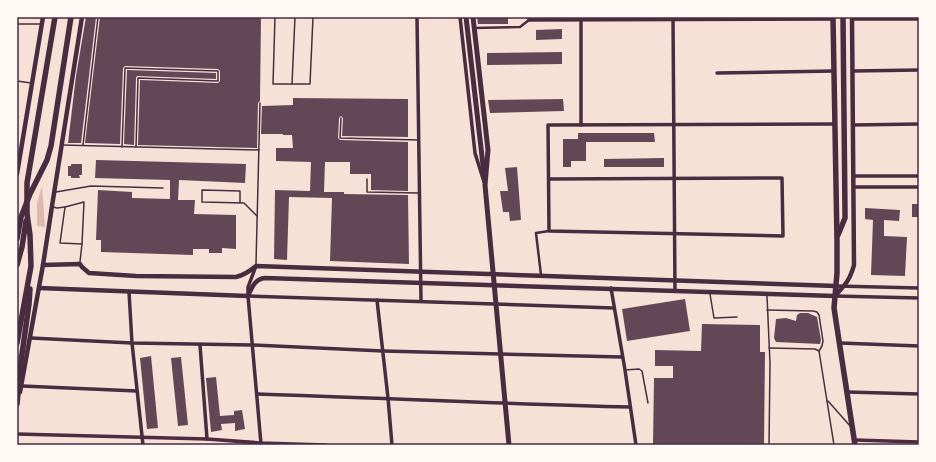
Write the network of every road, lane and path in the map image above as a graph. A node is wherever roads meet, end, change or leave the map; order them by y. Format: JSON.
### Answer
{"nodes":[{"id":1,"x":43,"y":17,"type":"edge"},
{"id":2,"x":54,"y":17,"type":"edge"},
{"id":3,"x":71,"y":17,"type":"edge"},
{"id":4,"x":82,"y":17,"type":"edge"},
{"id":5,"x":98,"y":17,"type":"edge"},
{"id":6,"x":275,"y":17,"type":"edge"},
{"id":7,"x":295,"y":17,"type":"edge"},
{"id":8,"x":313,"y":17,"type":"edge"},
{"id":9,"x":417,"y":17,"type":"edge"},
{"id":10,"x":460,"y":17,"type":"edge"},
{"id":11,"x":466,"y":17,"type":"edge"},
{"id":12,"x":473,"y":17,"type":"edge"},
{"id":13,"x":843,"y":17,"type":"edge"},
{"id":14,"x":673,"y":18,"type":"edge"},
{"id":15,"x":833,"y":18,"type":"edge"},
{"id":16,"x":852,"y":18,"type":"edge"},
{"id":17,"x":529,"y":19,"type":"edge"},
{"id":18,"x":919,"y":19,"type":"edge"},
{"id":19,"x":581,"y":20,"type":"junction"},
{"id":20,"x":17,"y":24,"type":"edge"},
{"id":21,"x":42,"y":24,"type":"junction"},
{"id":22,"x":474,"y":28,"type":"junction"},
{"id":23,"x":919,"y":70,"type":"edge"},
{"id":24,"x":834,"y":71,"type":"junction"},
{"id":25,"x":853,"y":71,"type":"junction"},
{"id":26,"x":717,"y":73,"type":"dead end"},
{"id":27,"x":17,"y":81,"type":"edge"},
{"id":28,"x":32,"y":83,"type":"junction"},
{"id":29,"x":292,"y":84,"type":"junction"},
{"id":30,"x":260,"y":103,"type":"dead end"},
{"id":31,"x":341,"y":118,"type":"dead end"},
{"id":32,"x":835,"y":124,"type":"junction"},
{"id":33,"x":919,"y":124,"type":"edge"},
{"id":34,"x":582,"y":125,"type":"junction"},
{"id":35,"x":674,"y":125,"type":"junction"},
{"id":36,"x":853,"y":125,"type":"junction"},
{"id":37,"x":419,"y":140,"type":"junction"},
{"id":38,"x":62,"y":145,"type":"junction"},
{"id":39,"x":83,"y":145,"type":"junction"},
{"id":40,"x":122,"y":147,"type":"junction"},
{"id":41,"x":136,"y":147,"type":"junction"},
{"id":42,"x":259,"y":150,"type":"junction"},
{"id":43,"x":18,"y":168,"type":"edge"},
{"id":44,"x":17,"y":174,"type":"edge"},
{"id":45,"x":854,"y":176,"type":"junction"},
{"id":46,"x":919,"y":176,"type":"edge"},
{"id":47,"x":367,"y":178,"type":"dead end"},
{"id":48,"x":674,"y":178,"type":"junction"},
{"id":49,"x":549,"y":179,"type":"junction"},
{"id":50,"x":485,"y":185,"type":"junction"},
{"id":51,"x":854,"y":187,"type":"junction"},
{"id":52,"x":919,"y":187,"type":"edge"},
{"id":53,"x":163,"y":188,"type":"dead end"},
{"id":54,"x":54,"y":193,"type":"junction"},
{"id":55,"x":420,"y":193,"type":"junction"},
{"id":56,"x":240,"y":202,"type":"junction"},
{"id":57,"x":52,"y":206,"type":"junction"},
{"id":58,"x":65,"y":207,"type":"junction"},
{"id":59,"x":27,"y":214,"type":"junction"},
{"id":60,"x":258,"y":216,"type":"junction"},
{"id":61,"x":549,"y":231,"type":"junction"},
{"id":62,"x":675,"y":234,"type":"junction"},
{"id":63,"x":17,"y":239,"type":"edge"},
{"id":64,"x":837,"y":241,"type":"junction"},
{"id":65,"x":82,"y":244,"type":"junction"},
{"id":66,"x":80,"y":264,"type":"junction"},
{"id":67,"x":17,"y":265,"type":"edge"},
{"id":68,"x":43,"y":265,"type":"junction"},
{"id":69,"x":31,"y":266,"type":"junction"},
{"id":70,"x":256,"y":266,"type":"junction"},
{"id":71,"x":420,"y":272,"type":"junction"},
{"id":72,"x":494,"y":275,"type":"junction"},
{"id":73,"x":541,"y":276,"type":"junction"},
{"id":74,"x":675,"y":280,"type":"junction"},
{"id":75,"x":420,"y":283,"type":"junction"},
{"id":76,"x":495,"y":285,"type":"junction"},
{"id":77,"x":836,"y":286,"type":"junction"},
{"id":78,"x":845,"y":286,"type":"junction"},
{"id":79,"x":40,"y":288,"type":"junction"},
{"id":80,"x":611,"y":288,"type":"junction"},
{"id":81,"x":919,"y":288,"type":"edge"},
{"id":82,"x":675,"y":291,"type":"junction"},
{"id":83,"x":129,"y":292,"type":"junction"},
{"id":84,"x":710,"y":292,"type":"junction"},
{"id":85,"x":766,"y":294,"type":"junction"},
{"id":86,"x":248,"y":296,"type":"junction"},
{"id":87,"x":835,"y":296,"type":"junction"},
{"id":88,"x":919,"y":298,"type":"edge"},
{"id":89,"x":377,"y":300,"type":"junction"},
{"id":90,"x":421,"y":302,"type":"junction"},
{"id":91,"x":496,"y":304,"type":"junction"},
{"id":92,"x":614,"y":308,"type":"junction"},
{"id":93,"x":767,"y":310,"type":"junction"},
{"id":94,"x":737,"y":317,"type":"dead end"},
{"id":95,"x":31,"y":338,"type":"junction"},
{"id":96,"x":17,"y":343,"type":"edge"},
{"id":97,"x":132,"y":343,"type":"junction"},
{"id":98,"x":840,"y":343,"type":"junction"},
{"id":99,"x":200,"y":345,"type":"junction"},
{"id":100,"x":252,"y":345,"type":"junction"},
{"id":101,"x":919,"y":346,"type":"edge"},
{"id":102,"x":769,"y":348,"type":"junction"},
{"id":103,"x":383,"y":351,"type":"junction"},
{"id":104,"x":819,"y":351,"type":"junction"},
{"id":105,"x":501,"y":354,"type":"junction"},
{"id":106,"x":622,"y":357,"type":"junction"},
{"id":107,"x":625,"y":370,"type":"junction"},
{"id":108,"x":22,"y":386,"type":"junction"},
{"id":109,"x":137,"y":391,"type":"junction"},
{"id":110,"x":847,"y":392,"type":"junction"},
{"id":111,"x":257,"y":394,"type":"junction"},
{"id":112,"x":919,"y":394,"type":"edge"},
{"id":113,"x":388,"y":398,"type":"junction"},
{"id":114,"x":827,"y":400,"type":"junction"},
{"id":115,"x":648,"y":403,"type":"dead end"},
{"id":116,"x":17,"y":404,"type":"edge"},
{"id":117,"x":506,"y":404,"type":"junction"},
{"id":118,"x":17,"y":407,"type":"edge"},
{"id":119,"x":630,"y":407,"type":"junction"},
{"id":120,"x":853,"y":430,"type":"junction"},
{"id":121,"x":17,"y":434,"type":"edge"},
{"id":122,"x":142,"y":438,"type":"junction"},
{"id":123,"x":207,"y":440,"type":"junction"},
{"id":124,"x":855,"y":442,"type":"edge"},
{"id":125,"x":919,"y":442,"type":"edge"},
{"id":126,"x":261,"y":444,"type":"edge"},
{"id":127,"x":143,"y":445,"type":"edge"},
{"id":128,"x":326,"y":445,"type":"edge"},
{"id":129,"x":392,"y":445,"type":"edge"},
{"id":130,"x":509,"y":445,"type":"edge"},
{"id":131,"x":636,"y":445,"type":"edge"},
{"id":132,"x":769,"y":445,"type":"edge"},
{"id":133,"x":834,"y":445,"type":"edge"}],
"edges":[{"from":1,"to":21,"type":"street"},
{"from":2,"to":59,"type":"main road"},
{"from":3,"to":63,"type":"main road"},
{"from":4,"to":38,"type":"street"},
{"from":5,"to":39,"type":"lane"},
{"from":6,"to":29,"type":"lane"},
{"from":7,"to":29,"type":"lane"},
{"from":8,"to":29,"type":"lane"},
{"from":9,"to":37,"type":"street"},
{"from":10,"to":50,"type":"street"},
{"from":11,"to":50,"type":"main road"},
{"from":12,"to":22,"type":"main road"},
{"from":13,"to":64,"type":"main road"},
{"from":14,"to":15,"type":"street"},
{"from":14,"to":19,"type":"street"},
{"from":14,"to":35,"type":"street"},
{"from":15,"to":24,"type":"main road"},
{"from":16,"to":18,"type":"street"},
{"from":16,"to":25,"type":"street"},
{"from":17,"to":19,"type":"street"},
{"from":17,"to":22,"type":"street"},
{"from":19,"to":34,"type":"street"},
{"from":20,"to":21,"type":"lane"},
{"from":21,"to":28,"type":"street"},
{"from":22,"to":50,"type":"main road"},
{"from":23,"to":25,"type":"street"},
{"from":24,"to":26,"type":"street"},
{"from":24,"to":32,"type":"main road"},
{"from":25,"to":36,"type":"street"},
{"from":27,"to":28,"type":"lane"},
{"from":28,"to":43,"type":"street"},
{"from":30,"to":42,"type":"lane"},
{"from":31,"to":37,"type":"lane"},
{"from":32,"to":35,"type":"street"},
{"from":32,"to":64,"type":"main road"},
{"from":33,"to":36,"type":"street"},
{"from":34,"to":35,"type":"street"},
{"from":34,"to":49,"type":"street"},
{"from":35,"to":48,"type":"street"},
{"from":36,"to":45,"type":"street"},
{"from":37,"to":55,"type":"street"},
{"from":38,"to":39,"type":"lane"},
{"from":38,"to":54,"type":"street"},
{"from":39,"to":40,"type":"lane"},
{"from":40,"to":41,"type":"lane"},
{"from":40,"to":41,"type":"lane"},
{"from":41,"to":42,"type":"lane"},
{"from":42,"to":60,"type":"lane"},
{"from":43,"to":44,"type":"street"},
{"from":45,"to":46,"type":"street"},
{"from":45,"to":51,"type":"street"},
{"from":47,"to":55,"type":"lane"},
{"from":48,"to":49,"type":"street"},
{"from":48,"to":62,"type":"street"},
{"from":48,"to":62,"type":"street"},
{"from":49,"to":61,"type":"street"},
{"from":50,"to":72,"type":"main road"},
{"from":51,"to":52,"type":"street"},
{"from":51,"to":78,"type":"street"},
{"from":53,"to":54,"type":"lane"},
{"from":54,"to":57,"type":"street"},
{"from":55,"to":71,"type":"street"},
{"from":56,"to":56,"type":"lane"},
{"from":56,"to":60,"type":"lane"},
{"from":57,"to":58,"type":"lane"},
{"from":57,"to":68,"type":"street"},
{"from":58,"to":65,"type":"lane"},
{"from":58,"to":65,"type":"lane"},
{"from":59,"to":67,"type":"main road"},
{"from":59,"to":69,"type":"main road"},
{"from":60,"to":70,"type":"lane"},
{"from":61,"to":62,"type":"street"},
{"from":61,"to":73,"type":"street"},
{"from":62,"to":74,"type":"street"},
{"from":64,"to":77,"type":"main road"},
{"from":65,"to":66,"type":"lane"},
{"from":66,"to":68,"type":"street"},
{"from":66,"to":70,"type":"street"},
{"from":68,"to":79,"type":"street"},
{"from":69,"to":96,"type":"main road"},
{"from":69,"to":116,"type":"main road"},
{"from":70,"to":71,"type":"street"},
{"from":70,"to":86,"type":"street"},
{"from":71,"to":72,"type":"street"},
{"from":71,"to":75,"type":"street"},
{"from":72,"to":73,"type":"street"},
{"from":72,"to":76,"type":"main road"},
{"from":73,"to":74,"type":"street"},
{"from":74,"to":77,"type":"street"},
{"from":74,"to":82,"type":"street"},
{"from":75,"to":76,"type":"street"},
{"from":75,"to":86,"type":"street"},
{"from":75,"to":90,"type":"street"},
{"from":76,"to":80,"type":"street"},
{"from":76,"to":91,"type":"main road"},
{"from":77,"to":78,"type":"street"},
{"from":77,"to":87,"type":"main road"},
{"from":78,"to":81,"type":"street"},
{"from":78,"to":87,"type":"street"},
{"from":79,"to":83,"type":"street"},
{"from":79,"to":95,"type":"street"},
{"from":80,"to":82,"type":"street"},
{"from":80,"to":92,"type":"street"},
{"from":82,"to":84,"type":"street"},
{"from":83,"to":86,"type":"street"},
{"from":83,"to":97,"type":"street"},
{"from":84,"to":85,"type":"street"},
{"from":84,"to":94,"type":"lane"},
{"from":85,"to":87,"type":"street"},
{"from":85,"to":93,"type":"lane"},
{"from":86,"to":89,"type":"street"},
{"from":86,"to":100,"type":"street"},
{"from":87,"to":88,"type":"street"},
{"from":87,"to":98,"type":"main road"},
{"from":89,"to":90,"type":"street"},
{"from":89,"to":103,"type":"street"},
{"from":90,"to":91,"type":"street"},
{"from":91,"to":92,"type":"street"},
{"from":91,"to":105,"type":"main road"},
{"from":92,"to":106,"type":"street"},
{"from":93,"to":102,"type":"lane"},
{"from":93,"to":104,"type":"lane"},
{"from":95,"to":97,"type":"street"},
{"from":95,"to":108,"type":"street"},
{"from":97,"to":99,"type":"street"},
{"from":97,"to":109,"type":"street"},
{"from":98,"to":101,"type":"street"},
{"from":98,"to":110,"type":"main road"},
{"from":99,"to":100,"type":"street"},
{"from":99,"to":123,"type":"street"},
{"from":100,"to":103,"type":"street"},
{"from":100,"to":111,"type":"street"},
{"from":102,"to":104,"type":"lane"},
{"from":102,"to":132,"type":"lane"},
{"from":103,"to":105,"type":"street"},
{"from":103,"to":113,"type":"street"},
{"from":104,"to":114,"type":"lane"},
{"from":105,"to":106,"type":"street"},
{"from":105,"to":117,"type":"main road"},
{"from":106,"to":107,"type":"street"},
{"from":107,"to":115,"type":"lane"},
{"from":107,"to":119,"type":"street"},
{"from":108,"to":109,"type":"street"},
{"from":108,"to":118,"type":"street"},
{"from":109,"to":122,"type":"street"},
{"from":110,"to":112,"type":"street"},
{"from":110,"to":120,"type":"main road"},
{"from":111,"to":113,"type":"street"},
{"from":111,"to":126,"type":"street"},
{"from":113,"to":117,"type":"street"},
{"from":113,"to":129,"type":"street"},
{"from":114,"to":120,"type":"lane"},
{"from":114,"to":133,"type":"lane"},
{"from":117,"to":119,"type":"street"},
{"from":117,"to":130,"type":"main road"},
{"from":119,"to":131,"type":"street"},
{"from":120,"to":124,"type":"main road"},
{"from":121,"to":122,"type":"street"},
{"from":122,"to":123,"type":"street"},
{"from":122,"to":127,"type":"street"},
{"from":123,"to":126,"type":"street"},
{"from":124,"to":125,"type":"street"},
{"from":126,"to":128,"type":"street"}]}
